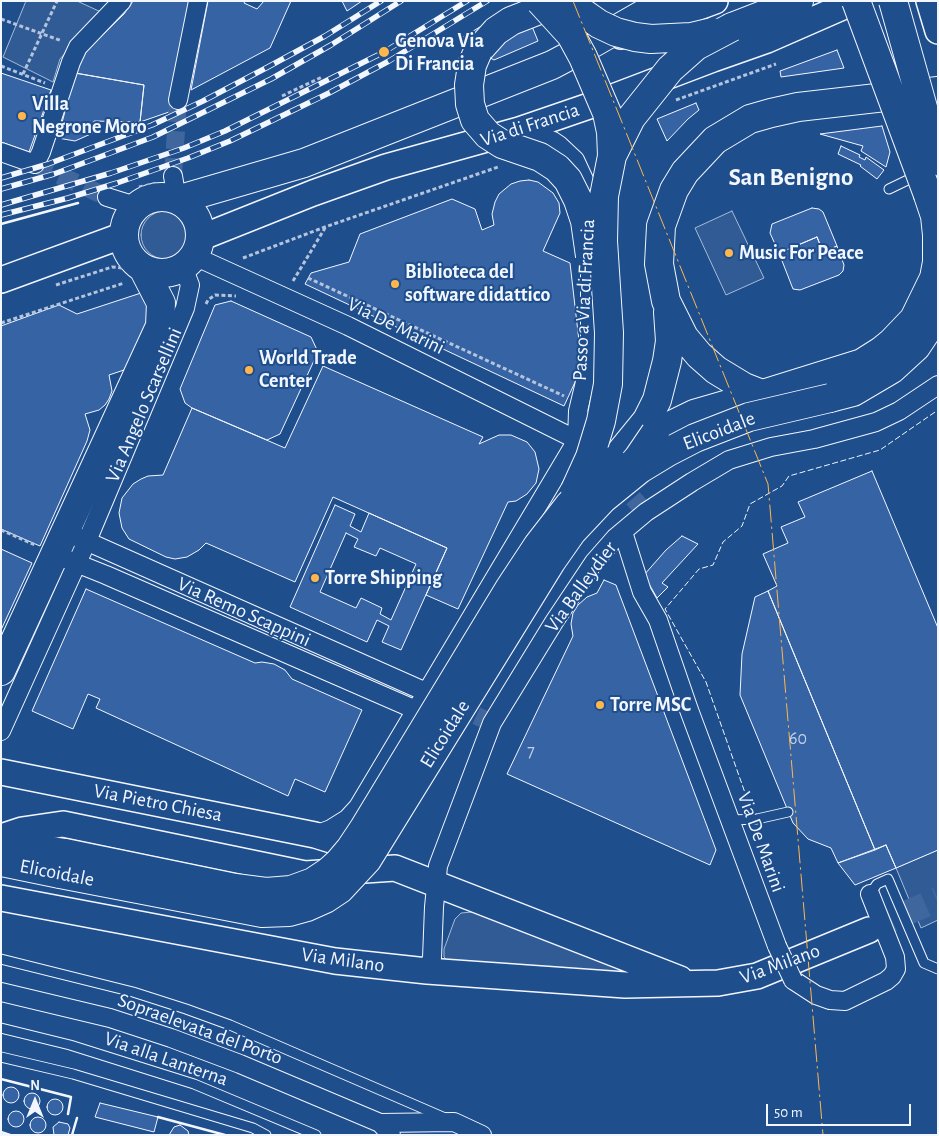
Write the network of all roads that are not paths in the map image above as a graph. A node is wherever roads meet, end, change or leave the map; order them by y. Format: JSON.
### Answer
{"nodes":[{"id":1,"x":122,"y":1,"type":"edge"},
{"id":2,"x":198,"y":1,"type":"edge"},
{"id":3,"x":540,"y":1,"type":"edge"},
{"id":4,"x":567,"y":1,"type":"edge"},
{"id":5,"x":666,"y":1,"type":"edge"},
{"id":6,"x":714,"y":1,"type":"edge"},
{"id":7,"x":799,"y":1,"type":"edge"},
{"id":8,"x":856,"y":1,"type":"edge"},
{"id":9,"x":893,"y":1,"type":"edge"},
{"id":10,"x":929,"y":1,"type":"edge"},
{"id":11,"x":732,"y":27,"type":"junction"},
{"id":12,"x":938,"y":31,"type":"edge"},
{"id":13,"x":586,"y":48,"type":"junction"},
{"id":14,"x":640,"y":87,"type":"junction"},
{"id":15,"x":938,"y":91,"type":"edge"},
{"id":16,"x":178,"y":100,"type":"tunnel mouth"},
{"id":17,"x":519,"y":130,"type":"junction"},
{"id":18,"x":1,"y":152,"type":"edge"},
{"id":19,"x":612,"y":156,"type":"junction"},
{"id":20,"x":938,"y":162,"type":"edge"},
{"id":21,"x":611,"y":185,"type":"junction"},
{"id":22,"x":587,"y":186,"type":"junction"},
{"id":23,"x":175,"y":188,"type":"junction"},
{"id":24,"x":889,"y":189,"type":"dead end"},
{"id":25,"x":107,"y":197,"type":"tunnel mouth"},
{"id":26,"x":136,"y":206,"type":"junction"},
{"id":27,"x":124,"y":236,"type":"junction"},
{"id":28,"x":599,"y":253,"type":"junction"},
{"id":29,"x":192,"y":254,"type":"junction"},
{"id":30,"x":132,"y":274,"type":"junction"},
{"id":31,"x":1,"y":280,"type":"edge"},
{"id":32,"x":666,"y":301,"type":"junction"},
{"id":33,"x":938,"y":313,"type":"edge"},
{"id":34,"x":684,"y":337,"type":"junction"},
{"id":35,"x":608,"y":384,"type":"junction"},
{"id":36,"x":938,"y":385,"type":"edge"},
{"id":37,"x":763,"y":394,"type":"junction"},
{"id":38,"x":830,"y":398,"type":"junction"},
{"id":39,"x":654,"y":433,"type":"junction"},
{"id":40,"x":577,"y":440,"type":"junction"},
{"id":41,"x":604,"y":459,"type":"junction"},
{"id":42,"x":603,"y":498,"type":"junction"},
{"id":43,"x":569,"y":505,"type":"junction"},
{"id":44,"x":623,"y":532,"type":"junction"},
{"id":45,"x":71,"y":548,"type":"junction"},
{"id":46,"x":551,"y":562,"type":"junction"},
{"id":47,"x":1,"y":671,"type":"edge"},
{"id":48,"x":426,"y":692,"type":"dead end"},
{"id":49,"x":416,"y":710,"type":"junction"},
{"id":50,"x":1,"y":731,"type":"edge"},
{"id":51,"x":1,"y":772,"type":"edge"},
{"id":52,"x":788,"y":812,"type":"dead end"},
{"id":53,"x":731,"y":820,"type":"junction"},
{"id":54,"x":315,"y":835,"type":"junction"},
{"id":55,"x":1,"y":837,"type":"edge"},
{"id":56,"x":1,"y":843,"type":"edge"},
{"id":57,"x":344,"y":844,"type":"dead end"},
{"id":58,"x":1,"y":862,"type":"edge"},
{"id":59,"x":63,"y":864,"type":"junction"},
{"id":60,"x":436,"y":884,"type":"junction"},
{"id":61,"x":870,"y":894,"type":"joint"},
{"id":62,"x":1,"y":898,"type":"edge"},
{"id":63,"x":869,"y":930,"type":"tunnel mouth"},
{"id":64,"x":1,"y":959,"type":"edge"},
{"id":65,"x":938,"y":970,"type":"edge"},
{"id":66,"x":428,"y":971,"type":"junction"},
{"id":67,"x":689,"y":983,"type":"junction"},
{"id":68,"x":1,"y":992,"type":"edge"},
{"id":69,"x":1,"y":1028,"type":"edge"},
{"id":70,"x":1,"y":1057,"type":"edge"},
{"id":71,"x":454,"y":1122,"type":"junction"},
{"id":72,"x":385,"y":1129,"type":"edge"},
{"id":73,"x":266,"y":1135,"type":"edge"},
{"id":74,"x":316,"y":1135,"type":"edge"},
{"id":75,"x":482,"y":1135,"type":"edge"}],
"edges":[{"from":1,"to":18,"type":"street"},
{"from":2,"to":16,"type":"street"},
{"from":3,"to":19,"type":"main road","bridge":true},
{"from":4,"to":11,"type":"main road","bridge":true},
{"from":4,"to":35,"type":"main road","bridge":true},
{"from":5,"to":13,"type":"main road"},
{"from":6,"to":13,"type":"main road"},
{"from":7,"to":11,"type":"main road"},
{"from":8,"to":14,"type":"main road","name":"Via di Francia"},
{"from":8,"to":37,"type":"main road","bridge":true},
{"from":9,"to":20,"type":"main road","bridge":true},
{"from":10,"to":12,"type":"main road"},
{"from":11,"to":19,"type":"main road","bridge":true},
{"from":13,"to":23,"type":"main road"},
{"from":14,"to":17,"type":"main road","name":"Via di Francia"},
{"from":14,"to":21,"type":"street","name":"Passo a Via di Francia"},
{"from":15,"to":32,"type":"main road","name":"Elicoidale"},
{"from":17,"to":22,"type":"street","name":"Passo a Via di Francia"},
{"from":17,"to":29,"type":"main road","name":"Via di Francia"},
{"from":19,"to":35,"type":"main road","bridge":true},
{"from":20,"to":24,"type":"lane"},
{"from":21,"to":22,"type":"street"},
{"from":21,"to":28,"type":"street","name":"Passo a Via di Francia"},
{"from":22,"to":28,"type":"street","name":"Passo a Via di Francia"},
{"from":23,"to":26,"type":"main road"},
{"from":23,"to":29,"type":"main road"},
{"from":25,"to":26,"type":"street"},
{"from":26,"to":27,"type":"main road"},
{"from":27,"to":30,"type":"main road"},
{"from":27,"to":31,"type":"main road"},
{"from":28,"to":40,"type":"street","name":"Passo a Via di Francia"},
{"from":28,"to":40,"type":"street","name":"Passo a Via di Francia"},
{"from":29,"to":30,"type":"main road","name":"Via di Francia"},
{"from":29,"to":40,"type":"street","name":"Via De Marini"},
{"from":29,"to":45,"type":"street","name":"Via Angelo Scarsellini"},
{"from":30,"to":45,"type":"main road","name":"Via Angelo Scarsellini"},
{"from":32,"to":34,"type":"main road","name":"Elicoidale"},
{"from":32,"to":41,"type":"main road"},
{"from":33,"to":38,"type":"main road","name":"Elicoidale"},
{"from":34,"to":37,"type":"main road","name":"Elicoidale"},
{"from":34,"to":39,"type":"main road"},
{"from":35,"to":43,"type":"main road","bridge":true},
{"from":36,"to":44,"type":"street","name":"Via Balleydier"},
{"from":37,"to":38,"type":"main road","name":"Elicoidale","bridge":true},
{"from":37,"to":39,"type":"main road","name":"Elicoidale"},
{"from":38,"to":42,"type":"main road","name":"Elicoidale","bridge":true},
{"from":39,"to":41,"type":"main road","name":"Elicoidale"},
{"from":39,"to":42,"type":"main road","bridge":true},
{"from":40,"to":41,"type":"street","name":"Via De Marini"},
{"from":40,"to":49,"type":"street"},
{"from":41,"to":43,"type":"main road","name":"Elicoidale","bridge":true},
{"from":42,"to":46,"type":"main road","name":"Elicoidale","bridge":true},
{"from":43,"to":46,"type":"main road","bridge":true},
{"from":43,"to":59,"type":"main road","name":"Elicoidale","bridge":true},
{"from":44,"to":53,"type":"street","name":"Via De Marini"},
{"from":44,"to":60,"type":"street","name":"Via Balleydier"},
{"from":45,"to":47,"type":"main road","name":"Via Angelo Scarsellini"},
{"from":45,"to":48,"type":"street","name":"Via Remo Scappini"},
{"from":45,"to":49,"type":"street","name":"Via Remo Scappini"},
{"from":45,"to":50,"type":"street","name":"Via Angelo Scarsellini"},
{"from":46,"to":59,"type":"main road","name":"Elicoidale","bridge":true},
{"from":49,"to":54,"type":"street"},
{"from":51,"to":54,"type":"main road","name":"Via Pietro Chiesa"},
{"from":52,"to":53,"type":"lane"},
{"from":53,"to":61,"type":"street","name":"Via De Marini","bridge":true},
{"from":54,"to":57,"type":"main road"},
{"from":55,"to":60,"type":"main road","name":"Via Milano"},
{"from":56,"to":59,"type":"main road","name":"Elicoidale"},
{"from":58,"to":59,"type":"main road","name":"Elicoidale"},
{"from":60,"to":66,"type":"street","name":"Via Balleydier"},
{"from":60,"to":67,"type":"main road","name":"Via Milano"},
{"from":61,"to":65,"type":"lane"},
{"from":62,"to":66,"type":"main road","name":"Via Milano"},
{"from":63,"to":67,"type":"main road","name":"Via Milano"},
{"from":64,"to":71,"type":"lane"},
{"from":66,"to":67,"type":"main road","name":"Via Milano"},
{"from":68,"to":72,"type":"street","name":"Sopraelevata del Porto"},
{"from":69,"to":74,"type":"lane","name":"Via alla Lanterna"},
{"from":70,"to":73,"type":"lane"},
{"from":71,"to":72,"type":"street","name":"Sopraelevata del Porto"},
{"from":71,"to":75,"type":"street","name":"Sopraelevata del Porto"}]}
